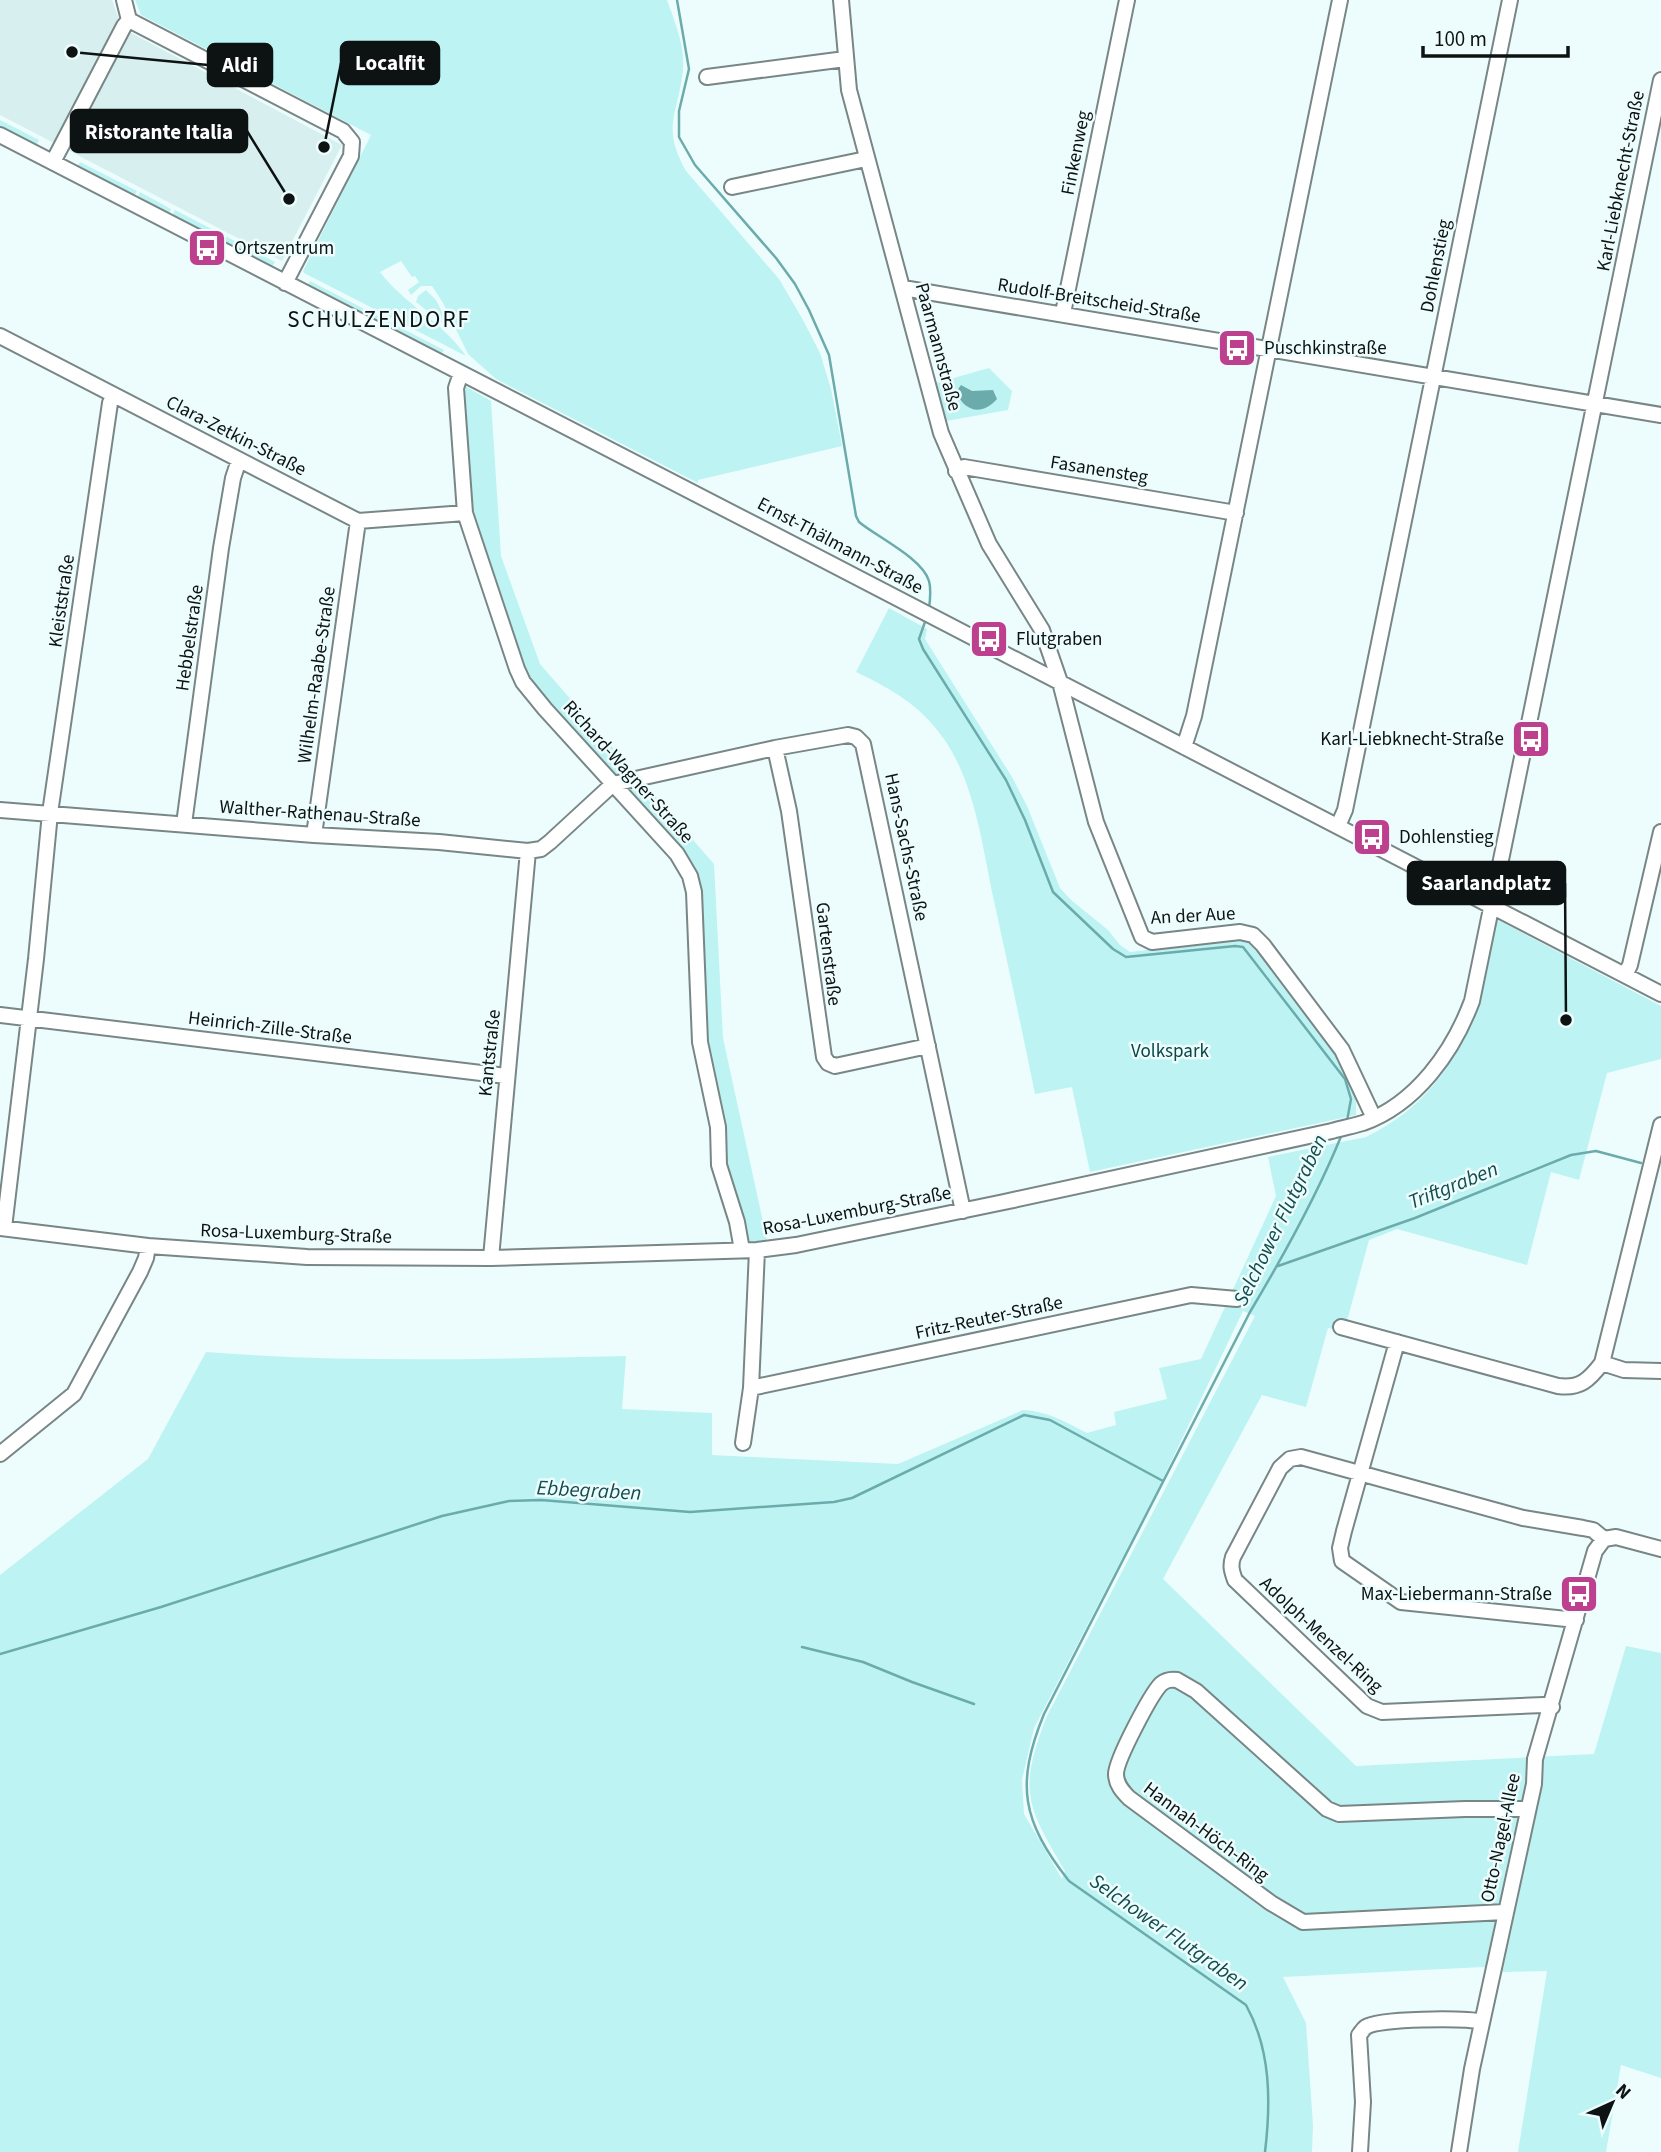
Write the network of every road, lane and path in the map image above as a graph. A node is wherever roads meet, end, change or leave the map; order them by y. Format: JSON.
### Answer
{"nodes":[{"id":1,"x":124,"y":0,"type":"edge"},
{"id":2,"x":841,"y":0,"type":"edge"},
{"id":3,"x":1127,"y":0,"type":"edge"},
{"id":4,"x":1340,"y":0,"type":"edge"},
{"id":5,"x":1510,"y":0,"type":"edge"},
{"id":6,"x":129,"y":20,"type":"junction"},
{"id":7,"x":845,"y":59,"type":"junction"},
{"id":8,"x":707,"y":77,"type":"dead end"},
{"id":9,"x":1661,"y":80,"type":"edge"},
{"id":10,"x":0,"y":135,"type":"edge"},
{"id":11,"x":866,"y":159,"type":"junction"},
{"id":12,"x":53,"y":162,"type":"junction"},
{"id":13,"x":732,"y":187,"type":"dead end"},
{"id":14,"x":285,"y":283,"type":"junction"},
{"id":15,"x":903,"y":290,"type":"junction"},
{"id":16,"x":1063,"y":313,"type":"junction"},
{"id":17,"x":0,"y":336,"type":"edge"},
{"id":18,"x":1269,"y":348,"type":"junction"},
{"id":19,"x":461,"y":373,"type":"junction"},
{"id":20,"x":1433,"y":377,"type":"junction"},
{"id":21,"x":114,"y":395,"type":"junction"},
{"id":22,"x":1595,"y":404,"type":"junction"},
{"id":23,"x":1661,"y":415,"type":"edge"},
{"id":24,"x":239,"y":460,"type":"junction"},
{"id":25,"x":956,"y":471,"type":"junction"},
{"id":26,"x":466,"y":513,"type":"junction"},
{"id":27,"x":1236,"y":513,"type":"junction"},
{"id":28,"x":358,"y":521,"type":"junction"},
{"id":29,"x":1060,"y":682,"type":"junction"},
{"id":30,"x":1184,"y":747,"type":"junction"},
{"id":31,"x":775,"y":748,"type":"junction"},
{"id":32,"x":613,"y":784,"type":"junction"},
{"id":33,"x":0,"y":810,"type":"edge"},
{"id":34,"x":50,"y":813,"type":"junction"},
{"id":35,"x":184,"y":824,"type":"junction"},
{"id":36,"x":1338,"y":826,"type":"junction"},
{"id":37,"x":1661,"y":832,"type":"edge"},
{"id":38,"x":314,"y":835,"type":"junction"},
{"id":39,"x":528,"y":851,"type":"junction"},
{"id":40,"x":1493,"y":906,"type":"junction"},
{"id":41,"x":1625,"y":975,"type":"junction"},
{"id":42,"x":1661,"y":994,"type":"edge"},
{"id":43,"x":0,"y":1015,"type":"edge"},
{"id":44,"x":29,"y":1018,"type":"junction"},
{"id":45,"x":928,"y":1046,"type":"junction"},
{"id":46,"x":506,"y":1076,"type":"junction"},
{"id":47,"x":1374,"y":1118,"type":"junction"},
{"id":48,"x":1661,"y":1125,"type":"edge"},
{"id":49,"x":963,"y":1211,"type":"junction"},
{"id":50,"x":2,"y":1228,"type":"edge"},
{"id":51,"x":148,"y":1246,"type":"junction"},
{"id":52,"x":742,"y":1250,"type":"junction"},
{"id":53,"x":757,"y":1250,"type":"junction"},
{"id":54,"x":491,"y":1258,"type":"junction"},
{"id":55,"x":1237,"y":1299,"type":"dead end"},
{"id":56,"x":1341,"y":1327,"type":"dead end"},
{"id":57,"x":1397,"y":1342,"type":"junction"},
{"id":58,"x":1602,"y":1363,"type":"junction"},
{"id":59,"x":1661,"y":1371,"type":"edge"},
{"id":60,"x":751,"y":1388,"type":"junction"},
{"id":61,"x":743,"y":1443,"type":"dead end"},
{"id":62,"x":1,"y":1451,"type":"edge"},
{"id":63,"x":1360,"y":1473,"type":"junction"},
{"id":64,"x":1604,"y":1539,"type":"junction"},
{"id":65,"x":1661,"y":1549,"type":"edge"},
{"id":66,"x":1576,"y":1620,"type":"junction"},
{"id":67,"x":1552,"y":1706,"type":"junction"},
{"id":68,"x":1528,"y":1809,"type":"junction"},
{"id":69,"x":1505,"y":1912,"type":"junction"},
{"id":70,"x":1482,"y":2022,"type":"junction"},
{"id":71,"x":1360,"y":2152,"type":"edge"},
{"id":72,"x":1459,"y":2152,"type":"edge"}],
"edges":[{"from":1,"to":6,"type":"street"},
{"from":2,"to":7,"type":"street","name":"Paarmannstraße"},
{"from":3,"to":16,"type":"street","name":"Finkenweg"},
{"from":4,"to":18,"type":"street"},
{"from":5,"to":20,"type":"street","name":"Dohlenstieg"},
{"from":6,"to":12,"type":"street"},
{"from":6,"to":14,"type":"street"},
{"from":7,"to":8,"type":"street"},
{"from":7,"to":11,"type":"street","name":"Paarmannstraße"},
{"from":9,"to":22,"type":"street","name":"Karl-Liebknecht-Straße"},
{"from":10,"to":12,"type":"street","name":"Ernst-Thälmann-Straße"},
{"from":11,"to":13,"type":"street"},
{"from":11,"to":15,"type":"street","name":"Paarmannstraße"},
{"from":12,"to":14,"type":"street","name":"Ernst-Thälmann-Straße"},
{"from":14,"to":19,"type":"street","name":"Ernst-Thälmann-Straße"},
{"from":15,"to":16,"type":"street","name":"Rudolf-Breitscheid-Straße"},
{"from":15,"to":25,"type":"street","name":"Paarmannstraße"},
{"from":16,"to":18,"type":"street","name":"Rudolf-Breitscheid-Straße"},
{"from":17,"to":21,"type":"street","name":"Clara-Zetkin-Straße"},
{"from":18,"to":20,"type":"street","name":"Rudolf-Breitscheid-Straße"},
{"from":18,"to":27,"type":"street"},
{"from":19,"to":26,"type":"street","name":"Richard-Wagner-Straße"},
{"from":19,"to":29,"type":"street","name":"Ernst-Thälmann-Straße"},
{"from":20,"to":22,"type":"street","name":"Rudolf-Breitscheid-Straße"},
{"from":20,"to":36,"type":"street","name":"Dohlenstieg"},
{"from":21,"to":24,"type":"street","name":"Clara-Zetkin-Straße"},
{"from":21,"to":34,"type":"street","name":"Kleiststraße"},
{"from":22,"to":23,"type":"street","name":"Rudolf-Breitscheid-Straße"},
{"from":22,"to":40,"type":"street","name":"Karl-Liebknecht-Straße"},
{"from":24,"to":28,"type":"street","name":"Clara-Zetkin-Straße"},
{"from":24,"to":35,"type":"street","name":"Hebbelstraße"},
{"from":25,"to":27,"type":"street","name":"Fasanensteg"},
{"from":25,"to":29,"type":"street","name":"Paarmannstraße"},
{"from":26,"to":28,"type":"street"},
{"from":26,"to":32,"type":"street","name":"Richard-Wagner-Straße"},
{"from":27,"to":30,"type":"street"},
{"from":28,"to":38,"type":"street","name":"Wilhelm-Raabe-Straße"},
{"from":29,"to":30,"type":"street","name":"Ernst-Thälmann-Straße"},
{"from":29,"to":47,"type":"street","name":"An der Aue"},
{"from":30,"to":36,"type":"street","name":"Ernst-Thälmann-Straße"},
{"from":31,"to":32,"type":"street","name":"Hans-Sachs-Straße"},
{"from":31,"to":45,"type":"street","name":"Hans-Sachs-Straße"},
{"from":31,"to":45,"type":"street","name":"Gartenstraße"},
{"from":32,"to":39,"type":"street"},
{"from":32,"to":52,"type":"street","name":"Richard-Wagner-Straße"},
{"from":33,"to":34,"type":"street","name":"Walther-Rathenau-Straße"},
{"from":34,"to":35,"type":"street","name":"Walther-Rathenau-Straße"},
{"from":34,"to":44,"type":"street"},
{"from":35,"to":38,"type":"street","name":"Walther-Rathenau-Straße"},
{"from":36,"to":40,"type":"street","name":"Ernst-Thälmann-Straße"},
{"from":37,"to":41,"type":"street"},
{"from":38,"to":39,"type":"street","name":"Walther-Rathenau-Straße"},
{"from":39,"to":46,"type":"street","name":"Kantstraße"},
{"from":40,"to":41,"type":"street","name":"Ernst-Thälmann-Straße"},
{"from":40,"to":47,"type":"street","name":"Rosa-Luxemburg-Straße"},
{"from":41,"to":42,"type":"street","name":"Ernst-Thälmann-Straße"},
{"from":43,"to":44,"type":"street","name":"Heinrich-Zille-Straße"},
{"from":44,"to":46,"type":"street","name":"Heinrich-Zille-Straße"},
{"from":44,"to":50,"type":"street"},
{"from":45,"to":49,"type":"street","name":"Hans-Sachs-Straße"},
{"from":46,"to":54,"type":"street","name":"Kantstraße"},
{"from":47,"to":49,"type":"street","name":"Rosa-Luxemburg-Straße"},
{"from":48,"to":58,"type":"street"},
{"from":49,"to":53,"type":"street","name":"Rosa-Luxemburg-Straße"},
{"from":50,"to":51,"type":"street","name":"Rosa-Luxemburg-Straße"},
{"from":51,"to":54,"type":"street","name":"Rosa-Luxemburg-Straße"},
{"from":51,"to":62,"type":"street"},
{"from":52,"to":53,"type":"street","name":"Rosa-Luxemburg-Straße"},
{"from":52,"to":54,"type":"street","name":"Rosa-Luxemburg-Straße"},
{"from":53,"to":60,"type":"street"},
{"from":55,"to":60,"type":"street","name":"Fritz-Reuter-Straße"},
{"from":56,"to":57,"type":"street"},
{"from":57,"to":58,"type":"street"},
{"from":57,"to":63,"type":"street"},
{"from":58,"to":59,"type":"street"},
{"from":60,"to":61,"type":"street"},
{"from":63,"to":64,"type":"street"},
{"from":63,"to":66,"type":"street"},
{"from":63,"to":67,"type":"street","name":"Adolph-Menzel-Ring"},
{"from":64,"to":65,"type":"street"},
{"from":64,"to":66,"type":"street","name":"Otto-Nagel-Allee"},
{"from":66,"to":67,"type":"street","name":"Otto-Nagel-Allee"},
{"from":67,"to":68,"type":"street","name":"Otto-Nagel-Allee"},
{"from":68,"to":69,"type":"street","name":"Otto-Nagel-Allee"},
{"from":68,"to":69,"type":"street","name":"Hannah-Höch-Ring"},
{"from":69,"to":70,"type":"street","name":"Otto-Nagel-Allee"},
{"from":70,"to":71,"type":"street"},
{"from":70,"to":72,"type":"street","name":"Otto-Nagel-Allee"}]}
